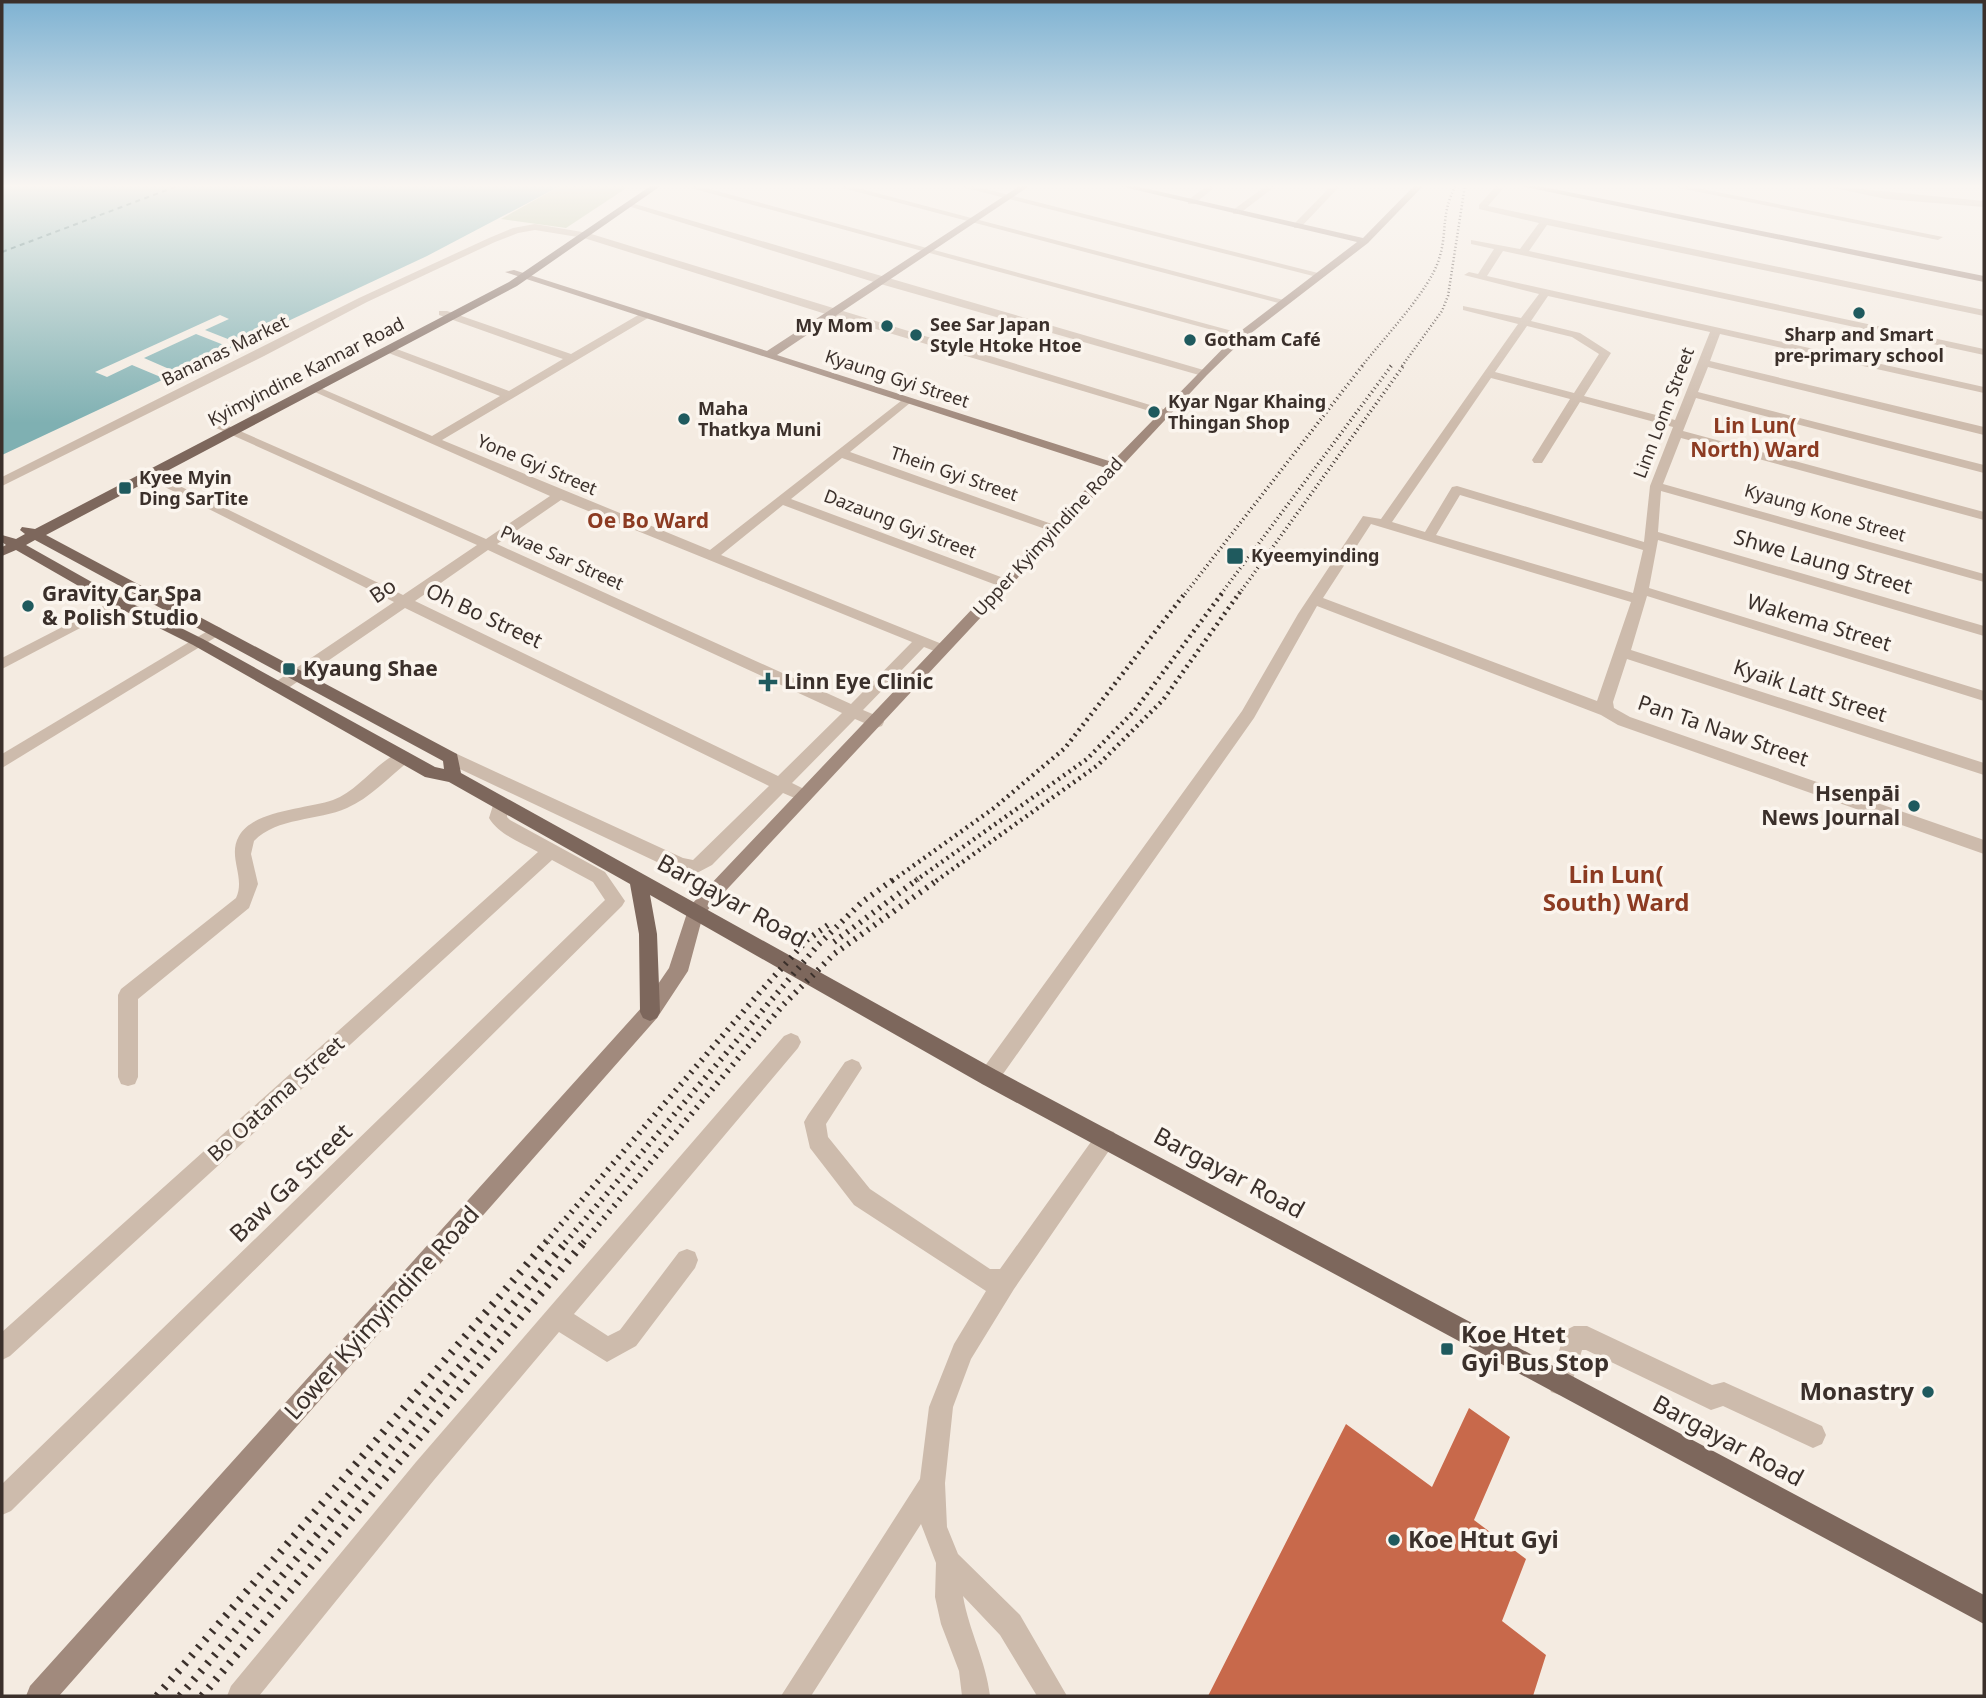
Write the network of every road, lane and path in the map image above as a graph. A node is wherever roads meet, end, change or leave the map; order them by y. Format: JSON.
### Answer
{"nodes":[{"id":1,"x":440,"y":264,"type":"edge"},
{"id":2,"x":529,"y":264,"type":"edge"},
{"id":3,"x":549,"y":264,"type":"edge"},
{"id":4,"x":678,"y":264,"type":"edge"},
{"id":5,"x":827,"y":264,"type":"edge"},
{"id":6,"x":907,"y":264,"type":"edge"},
{"id":7,"x":977,"y":264,"type":"edge"},
{"id":8,"x":1140,"y":264,"type":"edge"},
{"id":9,"x":1277,"y":264,"type":"edge"},
{"id":10,"x":1335,"y":264,"type":"edge"},
{"id":11,"x":1486,"y":264,"type":"edge"},
{"id":12,"x":1574,"y":264,"type":"edge"},
{"id":13,"x":1749,"y":264,"type":"edge"},
{"id":14,"x":1911,"y":264,"type":"edge"},
{"id":15,"x":536,"y":275,"type":"junction"},
{"id":16,"x":1321,"y":275,"type":"junction"},
{"id":17,"x":524,"y":276,"type":"joint"},
{"id":18,"x":511,"y":278,"type":"junction"},
{"id":19,"x":1984,"y":279,"type":"edge"},
{"id":20,"x":881,"y":281,"type":"junction"},
{"id":21,"x":1545,"y":292,"type":"junction"},
{"id":22,"x":1286,"y":302,"type":"junction"},
{"id":23,"x":1466,"y":308,"type":"dead end"},
{"id":24,"x":833,"y":313,"type":"junction"},
{"id":25,"x":1984,"y":313,"type":"edge"},
{"id":26,"x":448,"y":315,"type":"junction"},
{"id":27,"x":644,"y":316,"type":"junction"},
{"id":28,"x":1526,"y":323,"type":"junction"},
{"id":29,"x":1716,"y":331,"type":"junction"},
{"id":30,"x":1242,"y":335,"type":"junction"},
{"id":31,"x":390,"y":350,"type":"junction"},
{"id":32,"x":1984,"y":352,"type":"edge"},
{"id":33,"x":768,"y":356,"type":"junction"},
{"id":34,"x":572,"y":358,"type":"junction"},
{"id":35,"x":1703,"y":363,"type":"junction"},
{"id":36,"x":1203,"y":373,"type":"junction"},
{"id":37,"x":1487,"y":373,"type":"junction"},
{"id":38,"x":314,"y":389,"type":"junction"},
{"id":39,"x":1984,"y":390,"type":"edge"},
{"id":40,"x":1692,"y":394,"type":"junction"},
{"id":41,"x":509,"y":395,"type":"junction"},
{"id":42,"x":1577,"y":397,"type":"junction"},
{"id":43,"x":906,"y":401,"type":"junction"},
{"id":44,"x":1167,"y":412,"type":"junction"},
{"id":45,"x":1678,"y":429,"type":"junction"},
{"id":46,"x":226,"y":430,"type":"junction"},
{"id":47,"x":1984,"y":431,"type":"edge"},
{"id":48,"x":435,"y":439,"type":"junction"},
{"id":49,"x":841,"y":453,"type":"junction"},
{"id":50,"x":1538,"y":460,"type":"dead end"},
{"id":51,"x":1114,"y":467,"type":"junction"},
{"id":52,"x":1984,"y":469,"type":"edge"},
{"id":53,"x":146,"y":475,"type":"junction"},
{"id":54,"x":2,"y":482,"type":"edge"},
{"id":55,"x":1656,"y":486,"type":"junction"},
{"id":56,"x":560,"y":495,"type":"junction"},
{"id":57,"x":782,"y":500,"type":"junction"},
{"id":58,"x":1984,"y":516,"type":"edge"},
{"id":59,"x":1377,"y":521,"type":"junction"},
{"id":60,"x":1056,"y":528,"type":"junction"},
{"id":61,"x":34,"y":534,"type":"junction"},
{"id":62,"x":1429,"y":536,"type":"junction"},
{"id":63,"x":1650,"y":541,"type":"junction"},
{"id":64,"x":488,"y":545,"type":"junction"},
{"id":65,"x":8,"y":547,"type":"edge"},
{"id":66,"x":711,"y":556,"type":"junction"},
{"id":67,"x":1984,"y":578,"type":"edge"},
{"id":68,"x":1004,"y":583,"type":"junction"},
{"id":69,"x":142,"y":590,"type":"junction"},
{"id":70,"x":1639,"y":595,"type":"junction"},
{"id":71,"x":1314,"y":600,"type":"junction"},
{"id":72,"x":118,"y":602,"type":"junction"},
{"id":73,"x":402,"y":603,"type":"junction"},
{"id":74,"x":216,"y":631,"type":"junction"},
{"id":75,"x":1984,"y":631,"type":"edge"},
{"id":76,"x":922,"y":641,"type":"junction"},
{"id":77,"x":198,"y":642,"type":"junction"},
{"id":78,"x":942,"y":649,"type":"junction"},
{"id":79,"x":1622,"y":652,"type":"junction"},
{"id":80,"x":2,"y":664,"type":"edge"},
{"id":81,"x":298,"y":674,"type":"junction"},
{"id":82,"x":279,"y":687,"type":"junction"},
{"id":83,"x":1984,"y":696,"type":"edge"},
{"id":84,"x":854,"y":711,"type":"junction"},
{"id":85,"x":1607,"y":711,"type":"junction"},
{"id":86,"x":876,"y":722,"type":"junction"},
{"id":87,"x":403,"y":757,"type":"junction"},
{"id":88,"x":452,"y":758,"type":"junction"},
{"id":89,"x":2,"y":762,"type":"edge"},
{"id":90,"x":1984,"y":769,"type":"edge"},
{"id":91,"x":453,"y":776,"type":"junction"},
{"id":92,"x":782,"y":785,"type":"junction"},
{"id":93,"x":804,"y":796,"type":"junction"},
{"id":94,"x":501,"y":803,"type":"junction"},
{"id":95,"x":1984,"y":847,"type":"edge"},
{"id":96,"x":551,"y":850,"type":"junction"},
{"id":97,"x":638,"y":880,"type":"junction"},
{"id":98,"x":695,"y":912,"type":"junction"},
{"id":99,"x":650,"y":1012,"type":"junction"},
{"id":100,"x":791,"y":1042,"type":"dead end"},
{"id":101,"x":852,"y":1068,"type":"dead end"},
{"id":102,"x":128,"y":1077,"type":"dead end"},
{"id":103,"x":989,"y":1077,"type":"junction"},
{"id":104,"x":1106,"y":1139,"type":"junction"},
{"id":105,"x":687,"y":1260,"type":"dead end"},
{"id":106,"x":1006,"y":1281,"type":"junction"},
{"id":107,"x":556,"y":1316,"type":"junction"},
{"id":108,"x":2,"y":1348,"type":"edge"},
{"id":109,"x":1560,"y":1383,"type":"junction"},
{"id":110,"x":1813,"y":1435,"type":"dead end"},
{"id":111,"x":932,"y":1483,"type":"junction"},
{"id":112,"x":2,"y":1502,"type":"edge"},
{"id":113,"x":949,"y":1563,"type":"junction"},
{"id":114,"x":1984,"y":1609,"type":"edge"},
{"id":115,"x":40,"y":1696,"type":"edge"},
{"id":116,"x":241,"y":1696,"type":"edge"},
{"id":117,"x":795,"y":1696,"type":"edge"},
{"id":118,"x":976,"y":1696,"type":"edge"},
{"id":119,"x":1053,"y":1696,"type":"edge"}],
"edges":[{"from":1,"to":54,"type":"street","name":"Bananas Market"},
{"from":2,"to":18,"type":"main road","name":"Kyimyindine Kannar Road"},
{"from":3,"to":15,"type":"main road"},
{"from":4,"to":24,"type":"street","name":"Bananas Market"},
{"from":5,"to":20,"type":"street"},
{"from":6,"to":20,"type":"main road"},
{"from":7,"to":30,"type":"street"},
{"from":8,"to":22,"type":"street"},
{"from":9,"to":16,"type":"street"},
{"from":10,"to":16,"type":"main road","name":"Upper Kyimyindine Road"},
{"from":11,"to":21,"type":"street"},
{"from":12,"to":32,"type":"street"},
{"from":13,"to":25,"type":"street"},
{"from":14,"to":19,"type":"main road"},
{"from":15,"to":17,"type":"main road","name":"Kyaung Gyi Street"},
{"from":15,"to":18,"type":"main road"},
{"from":15,"to":27,"type":"main road","name":"Kyaung Gyi Street"},
{"from":16,"to":22,"type":"main road","name":"Upper Kyimyindine Road"},
{"from":17,"to":18,"type":"main road","name":"Kyimyindine Kannar Road"},
{"from":18,"to":26,"type":"main road","name":"Kyimyindine Kannar Road"},
{"from":20,"to":24,"type":"main road"},
{"from":20,"to":36,"type":"street"},
{"from":21,"to":28,"type":"street"},
{"from":21,"to":29,"type":"street"},
{"from":22,"to":30,"type":"main road","name":"Upper Kyimyindine Road"},
{"from":23,"to":28,"type":"street"},
{"from":24,"to":33,"type":"main road"},
{"from":24,"to":44,"type":"street","name":"Bananas Market"},
{"from":26,"to":31,"type":"main road","name":"Kyimyindine Kannar Road"},
{"from":26,"to":34,"type":"street"},
{"from":26,"to":46,"type":"main road","name":"Kyimyindine Kannar Road"},
{"from":27,"to":33,"type":"main road","name":"Kyaung Gyi Street"},
{"from":27,"to":34,"type":"street"},
{"from":28,"to":37,"type":"street"},
{"from":28,"to":42,"type":"street"},
{"from":29,"to":35,"type":"street","name":"Linn Lonn Street"},
{"from":29,"to":39,"type":"street"},
{"from":30,"to":36,"type":"main road","name":"Upper Kyimyindine Road"},
{"from":31,"to":38,"type":"main road","name":"Kyimyindine Kannar Road"},
{"from":31,"to":41,"type":"street"},
{"from":33,"to":43,"type":"main road","name":"Kyaung Gyi Street"},
{"from":34,"to":41,"type":"street"},
{"from":35,"to":40,"type":"street","name":"Linn Lonn Street"},
{"from":35,"to":47,"type":"street"},
{"from":36,"to":44,"type":"main road","name":"Upper Kyimyindine Road"},
{"from":37,"to":42,"type":"street"},
{"from":37,"to":59,"type":"street"},
{"from":38,"to":46,"type":"main road","name":"Kyimyindine Kannar Road"},
{"from":38,"to":48,"type":"street","name":"Yone Gyi Street"},
{"from":40,"to":45,"type":"street","name":"Linn Lonn Street"},
{"from":40,"to":52,"type":"street"},
{"from":41,"to":48,"type":"street"},
{"from":42,"to":45,"type":"street"},
{"from":42,"to":50,"type":"street"},
{"from":43,"to":49,"type":"street"},
{"from":43,"to":51,"type":"main road","name":"Kyaung Gyi Street"},
{"from":44,"to":51,"type":"main road","name":"Upper Kyimyindine Road"},
{"from":45,"to":55,"type":"street","name":"Linn Lonn Street"},
{"from":45,"to":58,"type":"street"},
{"from":46,"to":53,"type":"main road","name":"Kyimyindine Kannar Road"},
{"from":46,"to":61,"type":"main road","name":"Kyimyindine Kannar Road"},
{"from":46,"to":64,"type":"street","name":"Pwae Sar Street"},
{"from":48,"to":56,"type":"street","name":"Yone Gyi Street"},
{"from":49,"to":57,"type":"street"},
{"from":49,"to":60,"type":"street","name":"Thein Gyi Street"},
{"from":51,"to":60,"type":"main road","name":"Upper Kyimyindine Road"},
{"from":53,"to":61,"type":"main road","name":"Kyimyindine Kannar Road"},
{"from":53,"to":73,"type":"street","name":"Oh Bo Street"},
{"from":55,"to":63,"type":"street","name":"Linn Lonn Street"},
{"from":55,"to":67,"type":"street","name":"Kyaung Kone Street"},
{"from":56,"to":64,"type":"street","name":"Bo"},
{"from":56,"to":66,"type":"street","name":"Yone Gyi Street"},
{"from":57,"to":66,"type":"street"},
{"from":57,"to":68,"type":"street","name":"Dazaung Gyi Street"},
{"from":59,"to":62,"type":"street","name":"Wakema Street"},
{"from":59,"to":71,"type":"street"},
{"from":60,"to":68,"type":"main road","name":"Upper Kyimyindine Road"},
{"from":61,"to":65,"type":"main road","name":"Kyimyindine Kannar Road"},
{"from":61,"to":69,"type":"main road"},
{"from":62,"to":63,"type":"street","name":"Shwe Laung Street"},
{"from":62,"to":70,"type":"street","name":"Wakema Street"},
{"from":63,"to":70,"type":"street","name":"Linn Lonn Street"},
{"from":63,"to":75,"type":"street","name":"Shwe Laung Street"},
{"from":64,"to":73,"type":"street","name":"Bo"},
{"from":64,"to":84,"type":"street","name":"Pwae Sar Street"},
{"from":65,"to":72,"type":"main road","name":"Bargayar Road"},
{"from":66,"to":76,"type":"street","name":"Yone Gyi Street"},
{"from":68,"to":78,"type":"main road","name":"Upper Kyimyindine Road"},
{"from":69,"to":72,"type":"street"},
{"from":69,"to":74,"type":"main road"},
{"from":70,"to":79,"type":"street","name":"Linn Lonn Street"},
{"from":70,"to":83,"type":"street","name":"Wakema Street"},
{"from":71,"to":85,"type":"street","name":"Pan Ta Naw Street"},
{"from":71,"to":103,"type":"street"},
{"from":72,"to":77,"type":"main road","name":"Bargayar Road"},
{"from":72,"to":80,"type":"street"},
{"from":73,"to":81,"type":"street","name":"Bo"},
{"from":73,"to":92,"type":"street","name":"Oh Bo Street"},
{"from":74,"to":77,"type":"street"},
{"from":74,"to":81,"type":"main road"},
{"from":76,"to":78,"type":"street","name":"Yone Gyi Street"},
{"from":76,"to":84,"type":"street"},
{"from":77,"to":82,"type":"main road","name":"Bargayar Road"},
{"from":77,"to":89,"type":"street"},
{"from":78,"to":86,"type":"main road","name":"Upper Kyimyindine Road"},
{"from":79,"to":85,"type":"street","name":"Linn Lonn Street"},
{"from":79,"to":90,"type":"street","name":"Kyaik Latt Street"},
{"from":81,"to":82,"type":"street","name":"Bo"},
{"from":81,"to":88,"type":"main road"},
{"from":82,"to":87,"type":"main road","name":"Bargayar Road"},
{"from":84,"to":86,"type":"street","name":"Pwae Sar Street"},
{"from":84,"to":92,"type":"street"},
{"from":85,"to":95,"type":"street","name":"Pan Ta Naw Street"},
{"from":86,"to":93,"type":"main road","name":"Upper Kyimyindine Road"},
{"from":87,"to":91,"type":"main road","name":"Bargayar Road"},
{"from":87,"to":102,"type":"street"},
{"from":88,"to":91,"type":"main road"},
{"from":88,"to":92,"type":"street"},
{"from":91,"to":94,"type":"main road","name":"Bargayar Road"},
{"from":92,"to":93,"type":"street","name":"Oh Bo Street"},
{"from":93,"to":98,"type":"main road","name":"Upper Kyimyindine Road"},
{"from":94,"to":96,"type":"street"},
{"from":94,"to":97,"type":"main road","name":"Bargayar Road"},
{"from":96,"to":108,"type":"street","name":"Bo Oatama Street"},
{"from":96,"to":112,"type":"street","name":"Baw Ga Street"},
{"from":97,"to":98,"type":"main road","name":"Bargayar Road"},
{"from":97,"to":99,"type":"main road"},
{"from":98,"to":99,"type":"main road","name":"Lower Kyimyindine Road"},
{"from":98,"to":103,"type":"main road","name":"Bargayar Road"},
{"from":99,"to":115,"type":"main road","name":"Lower Kyimyindine Road"},
{"from":100,"to":107,"type":"street"},
{"from":101,"to":106,"type":"street"},
{"from":103,"to":104,"type":"main road","name":"Bargayar Road"},
{"from":104,"to":106,"type":"street"},
{"from":104,"to":109,"type":"main road","name":"Bargayar Road"},
{"from":105,"to":107,"type":"street"},
{"from":106,"to":111,"type":"street"},
{"from":107,"to":116,"type":"street"},
{"from":109,"to":110,"type":"street"},
{"from":109,"to":114,"type":"main road","name":"Bargayar Road"},
{"from":111,"to":113,"type":"street"},
{"from":111,"to":117,"type":"street"},
{"from":113,"to":118,"type":"street"},
{"from":113,"to":119,"type":"street"}]}
